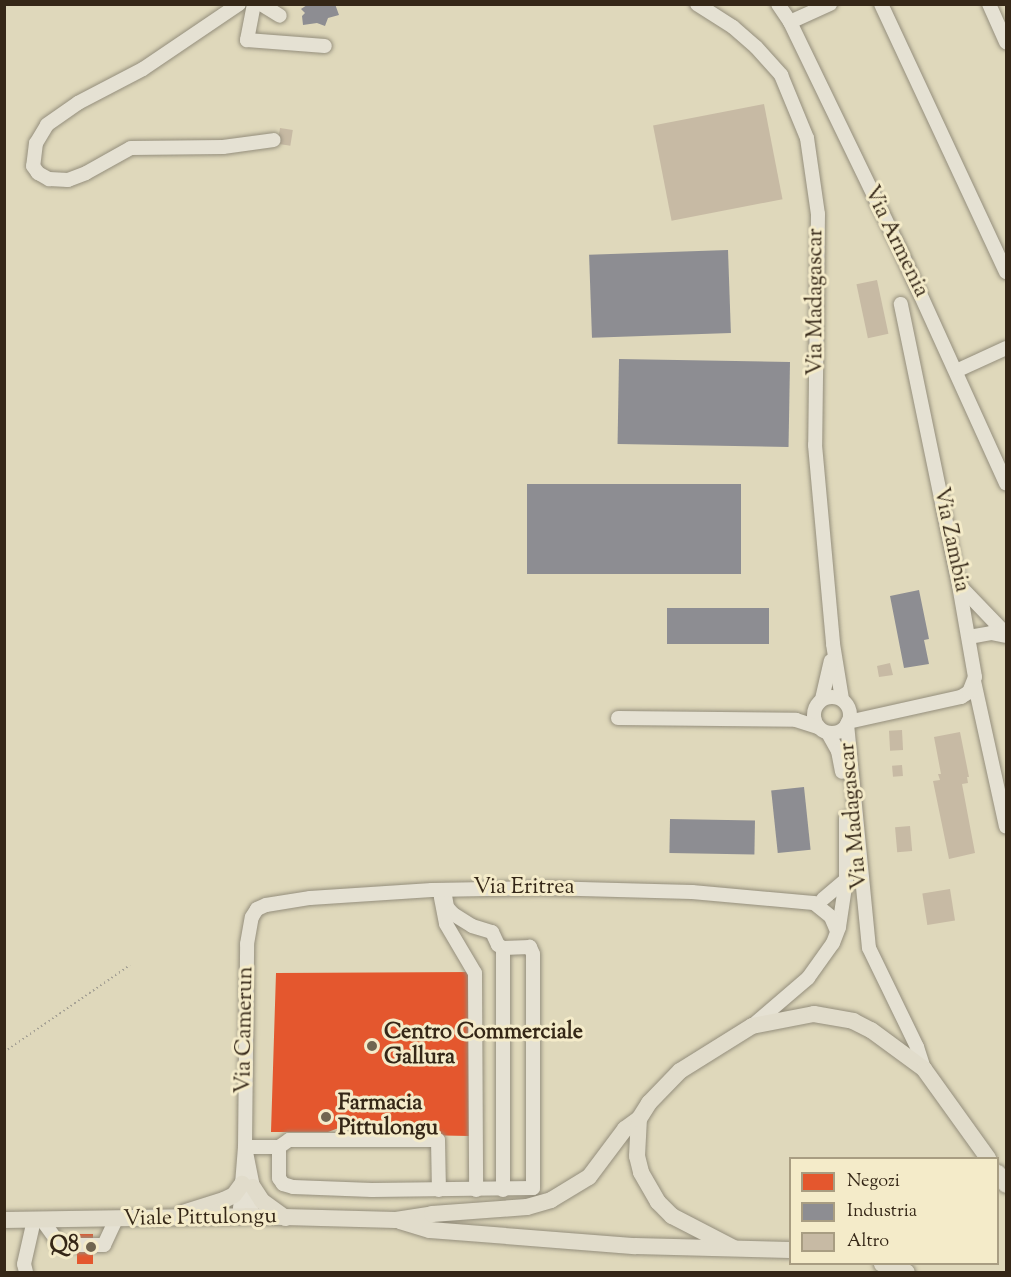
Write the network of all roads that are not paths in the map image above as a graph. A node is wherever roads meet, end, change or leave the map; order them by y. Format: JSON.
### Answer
{"nodes":[{"id":1,"x":239,"y":4,"type":"edge"},
{"id":2,"x":255,"y":4,"type":"edge"},
{"id":3,"x":261,"y":4,"type":"edge"},
{"id":4,"x":697,"y":4,"type":"edge"},
{"id":5,"x":778,"y":4,"type":"edge"},
{"id":6,"x":830,"y":4,"type":"edge"},
{"id":7,"x":881,"y":4,"type":"edge"},
{"id":8,"x":989,"y":4,"type":"edge"},
{"id":9,"x":280,"y":16,"type":"dead end"},
{"id":10,"x":790,"y":22,"type":"junction"},
{"id":11,"x":1006,"y":42,"type":"edge"},
{"id":12,"x":325,"y":46,"type":"dead end"},
{"id":13,"x":274,"y":140,"type":"dead end"},
{"id":14,"x":1006,"y":272,"type":"edge"},
{"id":15,"x":901,"y":304,"type":"dead end"},
{"id":16,"x":1006,"y":348,"type":"edge"},
{"id":17,"x":956,"y":371,"type":"junction"},
{"id":18,"x":1006,"y":483,"type":"edge"},
{"id":19,"x":959,"y":585,"type":"junction"},
{"id":20,"x":1006,"y":635,"type":"edge"},
{"id":21,"x":969,"y":637,"type":"junction"},
{"id":22,"x":833,"y":644,"type":"junction"},
{"id":23,"x":974,"y":681,"type":"junction"},
{"id":24,"x":819,"y":702,"type":"junction"},
{"id":25,"x":844,"y":702,"type":"junction"},
{"id":26,"x":886,"y":712,"type":"junction"},
{"id":27,"x":618,"y":718,"type":"dead end"},
{"id":28,"x":796,"y":720,"type":"junction"},
{"id":29,"x":848,"y":723,"type":"junction"},
{"id":30,"x":823,"y":730,"type":"junction"},
{"id":31,"x":1006,"y":827,"type":"edge"},
{"id":32,"x":846,"y":880,"type":"junction"},
{"id":33,"x":442,"y":890,"type":"junction"},
{"id":34,"x":823,"y":899,"type":"junction"},
{"id":35,"x":799,"y":901,"type":"junction"},
{"id":36,"x":844,"y":902,"type":"junction"},
{"id":37,"x":864,"y":908,"type":"junction"},
{"id":38,"x":254,"y":914,"type":"joint"},
{"id":39,"x":837,"y":931,"type":"junction"},
{"id":40,"x":503,"y":948,"type":"junction"},
{"id":41,"x":752,"y":1026,"type":"junction"},
{"id":42,"x":924,"y":1069,"type":"junction"},
{"id":43,"x":639,"y":1119,"type":"junction"},
{"id":44,"x":245,"y":1147,"type":"junction"},
{"id":45,"x":279,"y":1147,"type":"junction"},
{"id":46,"x":987,"y":1157,"type":"edge"},
{"id":47,"x":247,"y":1186,"type":"junction"},
{"id":48,"x":439,"y":1190,"type":"junction"},
{"id":49,"x":476,"y":1190,"type":"junction"},
{"id":50,"x":503,"y":1190,"type":"junction"},
{"id":51,"x":247,"y":1216,"type":"junction"},
{"id":52,"x":285,"y":1218,"type":"junction"},
{"id":53,"x":166,"y":1219,"type":"junction"},
{"id":54,"x":4,"y":1220,"type":"edge"},
{"id":55,"x":38,"y":1220,"type":"junction"},
{"id":56,"x":396,"y":1220,"type":"junction"},
{"id":57,"x":115,"y":1221,"type":"junction"},
{"id":58,"x":735,"y":1248,"type":"junction"},
{"id":59,"x":789,"y":1250,"type":"edge"},
{"id":60,"x":888,"y":1265,"type":"edge"},
{"id":61,"x":26,"y":1272,"type":"edge"},
{"id":62,"x":907,"y":1272,"type":"edge"}],
"edges":[{"from":1,"to":13,"type":"street"},
{"from":2,"to":12,"type":"street"},
{"from":3,"to":9,"type":"street"},
{"from":4,"to":22,"type":"street","name":"Via Madagascar"},
{"from":5,"to":10,"type":"street","name":"Via Armenia"},
{"from":6,"to":10,"type":"street"},
{"from":7,"to":14,"type":"street"},
{"from":8,"to":11,"type":"street"},
{"from":10,"to":17,"type":"street","name":"Via Armenia"},
{"from":15,"to":19,"type":"street","name":"Via Zambia"},
{"from":16,"to":17,"type":"street"},
{"from":17,"to":18,"type":"street","name":"Via Armenia"},
{"from":19,"to":20,"type":"street"},
{"from":19,"to":21,"type":"street","name":"Via Zambia"},
{"from":20,"to":21,"type":"street"},
{"from":21,"to":23,"type":"street","name":"Via Zambia"},
{"from":22,"to":24,"type":"street","name":"Via Madagascar"},
{"from":22,"to":25,"type":"street","name":"Via Madagascar"},
{"from":23,"to":26,"type":"street"},
{"from":23,"to":31,"type":"street"},
{"from":24,"to":25,"type":"street"},
{"from":24,"to":28,"type":"street"},
{"from":24,"to":30,"type":"street"},
{"from":25,"to":26,"type":"street"},
{"from":25,"to":29,"type":"street"},
{"from":26,"to":29,"type":"street"},
{"from":27,"to":28,"type":"street"},
{"from":28,"to":30,"type":"street"},
{"from":29,"to":30,"type":"street"},
{"from":29,"to":37,"type":"street","name":"Via Madagascar"},
{"from":30,"to":32,"type":"street","name":"Via Madagascar"},
{"from":32,"to":34,"type":"street"},
{"from":32,"to":36,"type":"street","name":"Via Madagascar"},
{"from":33,"to":35,"type":"street","name":"Via Eritrea"},
{"from":33,"to":38,"type":"street","name":"Via Eritrea"},
{"from":33,"to":40,"type":"street"},
{"from":33,"to":49,"type":"street"},
{"from":34,"to":35,"type":"street","name":"Via Eritrea"},
{"from":34,"to":36,"type":"street","name":"Via Eritrea"},
{"from":35,"to":39,"type":"street","name":"Via Eritrea"},
{"from":36,"to":37,"type":"street","name":"Via Madagascar"},
{"from":36,"to":39,"type":"street","name":"Via Madagascar"},
{"from":37,"to":42,"type":"street","name":"Via Madagascar"},
{"from":38,"to":44,"type":"street","name":"Via Camerun"},
{"from":39,"to":41,"type":"street","name":"Via Madagascar"},
{"from":40,"to":50,"type":"street"},
{"from":40,"to":50,"type":"street"},
{"from":41,"to":42,"type":"main road"},
{"from":41,"to":43,"type":"main road","name":"Viale Pittulongu"},
{"from":42,"to":46,"type":"main road"},
{"from":43,"to":56,"type":"main road","name":"Viale Pittulongu"},
{"from":43,"to":58,"type":"main road"},
{"from":44,"to":45,"type":"street"},
{"from":44,"to":47,"type":"street","name":"Via Camerun"},
{"from":45,"to":48,"type":"street"},
{"from":45,"to":48,"type":"street"},
{"from":47,"to":51,"type":"street","name":"Via Camerun"},
{"from":47,"to":52,"type":"main road"},
{"from":47,"to":53,"type":"main road"},
{"from":48,"to":49,"type":"street"},
{"from":49,"to":50,"type":"street"},
{"from":51,"to":52,"type":"main road","name":"Viale Pittulongu"},
{"from":51,"to":53,"type":"main road","name":"Viale Pittulongu"},
{"from":52,"to":56,"type":"main road","name":"Viale Pittulongu"},
{"from":53,"to":57,"type":"main road","name":"Viale Pittulongu"},
{"from":54,"to":55,"type":"main road","name":"Viale Pittulongu"},
{"from":55,"to":57,"type":"main road","name":"Viale Pittulongu"},
{"from":55,"to":57,"type":"street"},
{"from":55,"to":61,"type":"street"},
{"from":56,"to":58,"type":"main road","name":"Viale Pittulongu"},
{"from":58,"to":59,"type":"main road","name":"Viale Pittulongu"},
{"from":60,"to":62,"type":"main road"}]}
